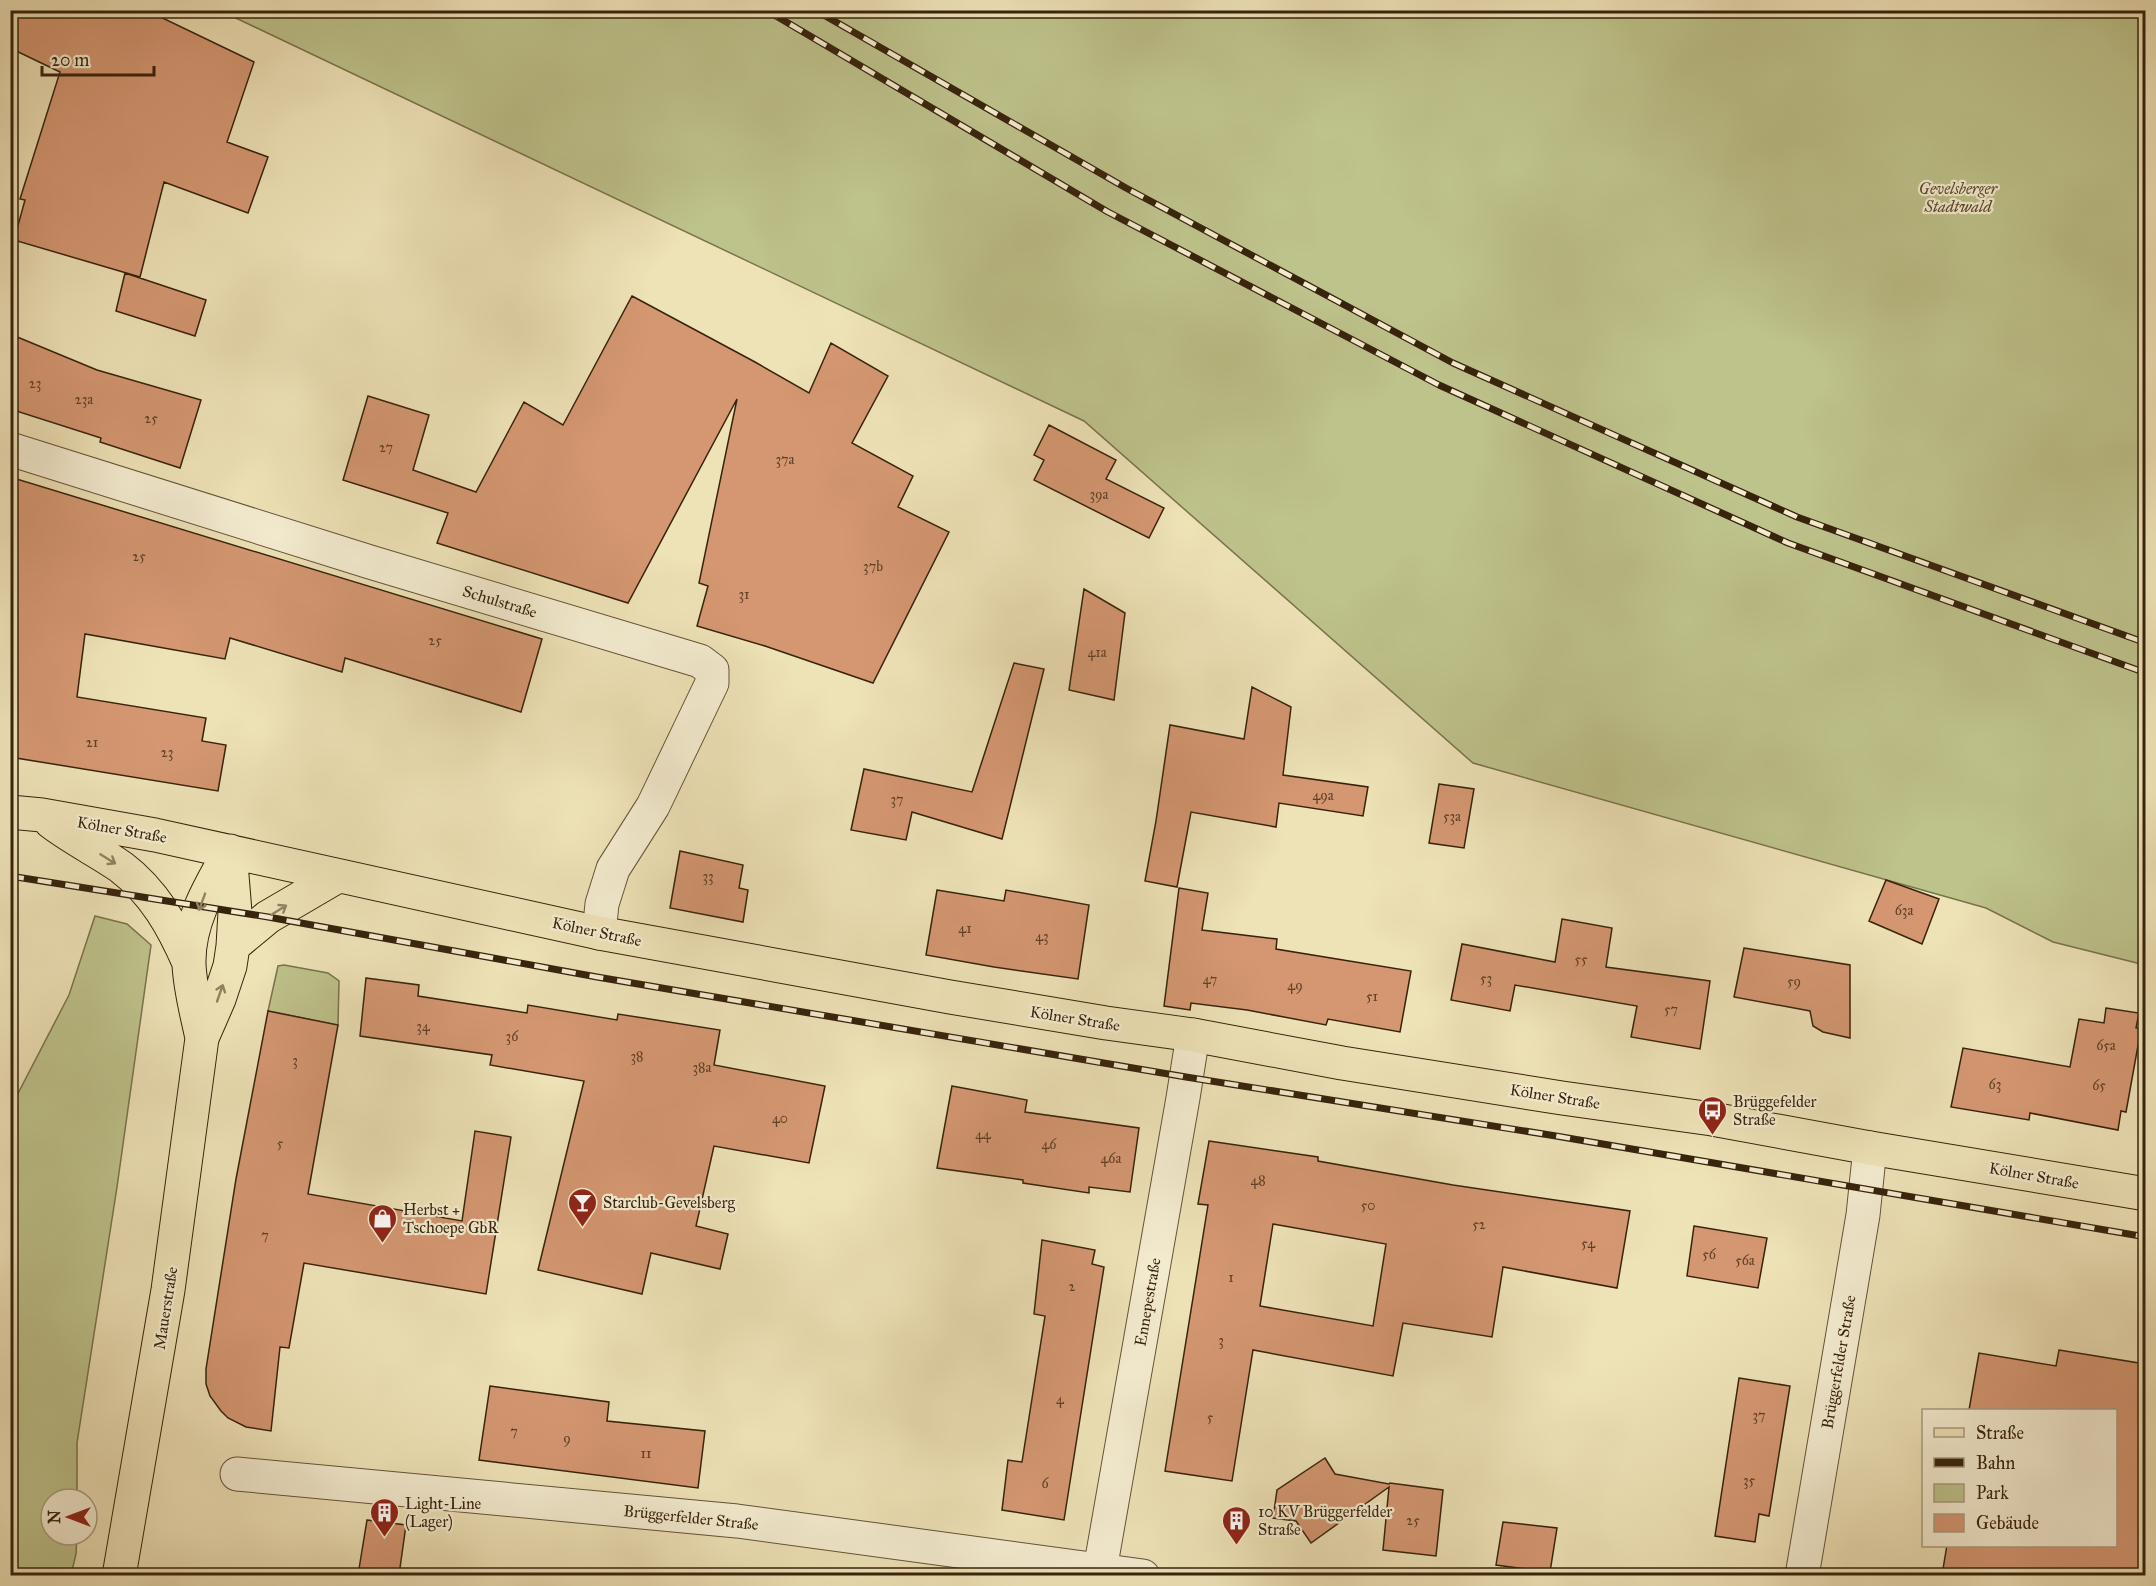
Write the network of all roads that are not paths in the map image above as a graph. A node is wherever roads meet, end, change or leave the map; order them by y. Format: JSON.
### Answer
{"nodes":[{"id":1,"x":10,"y":449,"type":"edge"},
{"id":2,"x":10,"y":812,"type":"edge"},
{"id":3,"x":42,"y":815,"type":"junction"},
{"id":4,"x":230,"y":851,"type":"junction"},
{"id":5,"x":338,"y":876,"type":"junction"},
{"id":6,"x":599,"y":933,"type":"junction"},
{"id":7,"x":233,"y":946,"type":"junction"},
{"id":8,"x":189,"y":963,"type":"junction"},
{"id":9,"x":1193,"y":1035,"type":"junction"},
{"id":10,"x":202,"y":1038,"type":"junction"},
{"id":11,"x":1870,"y":1148,"type":"junction"},
{"id":12,"x":2145,"y":1194,"type":"edge"},
{"id":13,"x":237,"y":1474,"type":"dead end"},
{"id":14,"x":1100,"y":1570,"type":"junction"},
{"id":15,"x":119,"y":1575,"type":"edge"},
{"id":16,"x":1143,"y":1575,"type":"edge"},
{"id":17,"x":1802,"y":1575,"type":"edge"}],
"edges":[{"from":1,"to":6,"type":"street","name":"Schulstraße"},
{"from":2,"to":3,"type":"main road","name":"Kölner Straße"},
{"from":3,"to":4,"type":"main road","name":"Kölner Straße"},
{"from":3,"to":8,"type":"main road","one_way":true},
{"from":4,"to":5,"type":"main road","name":"Kölner Straße"},
{"from":4,"to":7,"type":"main road","name":"Mauerstraße"},
{"from":4,"to":8,"type":"main road","name":"Mauerstraße","one_way":true},
{"from":5,"to":6,"type":"main road","name":"Kölner Straße"},
{"from":7,"to":5,"type":"main road","one_way":true},
{"from":6,"to":9,"type":"main road","name":"Kölner Straße"},
{"from":10,"to":7,"type":"main road","name":"Mauerstraße","one_way":true},
{"from":8,"to":10,"type":"main road","name":"Mauerstraße"},
{"from":9,"to":11,"type":"main road","name":"Kölner Straße"},
{"from":9,"to":14,"type":"street","name":"Ennepestraße"},
{"from":10,"to":15,"type":"main road","name":"Mauerstraße"},
{"from":11,"to":12,"type":"main road","name":"Kölner Straße"},
{"from":11,"to":17,"type":"street","name":"Brüggerfelder Straße"},
{"from":13,"to":14,"type":"street","name":"Brüggerfelder Straße"},
{"from":14,"to":16,"type":"street","name":"Brüggerfelder Straße"}]}
